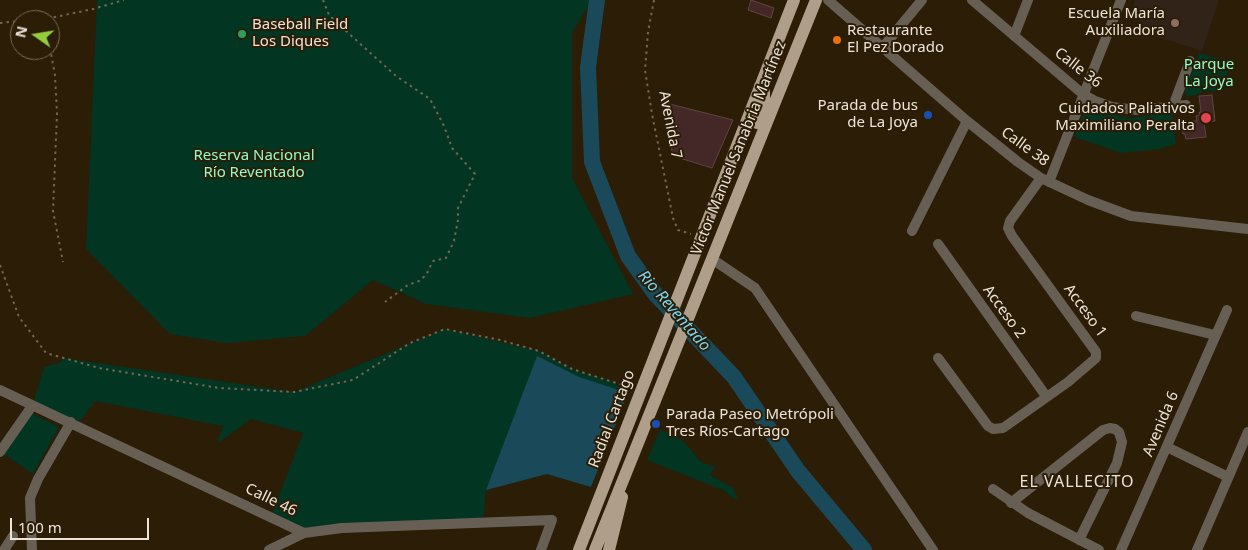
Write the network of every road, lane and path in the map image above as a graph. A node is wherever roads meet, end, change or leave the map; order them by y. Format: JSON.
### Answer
{"nodes":[{"id":1,"x":124,"y":0,"type":"edge"},
{"id":2,"x":323,"y":0,"type":"edge"},
{"id":3,"x":654,"y":0,"type":"edge"},
{"id":4,"x":794,"y":0,"type":"edge"},
{"id":5,"x":816,"y":0,"type":"edge"},
{"id":6,"x":828,"y":0,"type":"edge"},
{"id":7,"x":922,"y":0,"type":"edge"},
{"id":8,"x":972,"y":0,"type":"edge"},
{"id":9,"x":1028,"y":0,"type":"edge"},
{"id":10,"x":1121,"y":0,"type":"edge"},
{"id":11,"x":60,"y":16,"type":"edge"},
{"id":12,"x":1014,"y":36,"type":"junction"},
{"id":13,"x":883,"y":47,"type":"junction"},
{"id":14,"x":53,"y":60,"type":"edge"},
{"id":15,"x":1190,"y":61,"type":"dead end"},
{"id":16,"x":760,"y":86,"type":"junction"},
{"id":17,"x":1084,"y":95,"type":"junction"},
{"id":18,"x":1186,"y":104,"type":"dead end"},
{"id":19,"x":1173,"y":106,"type":"junction"},
{"id":20,"x":967,"y":121,"type":"junction"},
{"id":21,"x":753,"y":157,"type":"junction"},
{"id":22,"x":1045,"y":180,"type":"junction"},
{"id":23,"x":1247,"y":226,"type":"edge"},
{"id":24,"x":912,"y":231,"type":"dead end"},
{"id":25,"x":701,"y":238,"type":"junction"},
{"id":26,"x":938,"y":244,"type":"dead end"},
{"id":27,"x":712,"y":259,"type":"junction"},
{"id":28,"x":64,"y":262,"type":"dead end"},
{"id":29,"x":0,"y":265,"type":"edge"},
{"id":30,"x":676,"y":300,"type":"joint"},
{"id":31,"x":386,"y":302,"type":"dead end"},
{"id":32,"x":692,"y":308,"type":"joint"},
{"id":33,"x":1227,"y":310,"type":"dead end"},
{"id":34,"x":1136,"y":316,"type":"dead end"},
{"id":35,"x":1215,"y":335,"type":"junction"},
{"id":36,"x":938,"y":358,"type":"dead end"},
{"id":37,"x":643,"y":386,"type":"junction"},
{"id":38,"x":0,"y":390,"type":"edge"},
{"id":39,"x":1046,"y":396,"type":"junction"},
{"id":40,"x":32,"y":406,"type":"junction"},
{"id":41,"x":71,"y":422,"type":"junction"},
{"id":42,"x":1248,"y":432,"type":"edge"},
{"id":43,"x":1168,"y":447,"type":"junction"},
{"id":44,"x":0,"y":452,"type":"edge"},
{"id":45,"x":628,"y":465,"type":"junction"},
{"id":46,"x":1228,"y":477,"type":"junction"},
{"id":47,"x":993,"y":489,"type":"dead end"},
{"id":48,"x":1011,"y":503,"type":"junction"},
{"id":49,"x":304,"y":532,"type":"junction"},
{"id":50,"x":14,"y":536,"type":"dead end"},
{"id":51,"x":1079,"y":540,"type":"junction"},
{"id":52,"x":578,"y":548,"type":"edge"},
{"id":53,"x":4,"y":550,"type":"edge"},
{"id":54,"x":32,"y":550,"type":"edge"},
{"id":55,"x":269,"y":550,"type":"edge"},
{"id":56,"x":541,"y":550,"type":"edge"},
{"id":57,"x":595,"y":550,"type":"edge"},
{"id":58,"x":608,"y":550,"type":"edge"},
{"id":59,"x":934,"y":550,"type":"edge"},
{"id":60,"x":1099,"y":550,"type":"edge"},
{"id":61,"x":1121,"y":550,"type":"edge"},
{"id":62,"x":1197,"y":550,"type":"edge"}],
"edges":[{"from":1,"to":11,"type":"path"},
{"from":2,"to":31,"type":"path"},
{"from":3,"to":25,"type":"path","name":"Avenida 7"},
{"from":4,"to":16,"type":"main road","name":"Victor Manuel Sanabria Martínez"},
{"from":5,"to":21,"type":"main road","name":"Victor Manuel Sanabria Martínez"},
{"from":6,"to":13,"type":"street","name":"Calle 38"},
{"from":7,"to":13,"type":"street"},
{"from":8,"to":12,"type":"street","name":"Calle 36"},
{"from":9,"to":12,"type":"street"},
{"from":10,"to":17,"type":"street"},
{"from":12,"to":17,"type":"street","name":"Calle 36"},
{"from":13,"to":20,"type":"street","name":"Calle 38"},
{"from":14,"to":28,"type":"path"},
{"from":15,"to":19,"type":"street"},
{"from":16,"to":21,"type":"main road"},
{"from":16,"to":25,"type":"main road","name":"Victor Manuel Sanabria Martínez"},
{"from":17,"to":19,"type":"street","name":"Calle 36"},
{"from":17,"to":22,"type":"street"},
{"from":18,"to":19,"type":"street","name":"Calle 36"},
{"from":20,"to":22,"type":"street","name":"Calle 38"},
{"from":20,"to":24,"type":"street"},
{"from":21,"to":27,"type":"main road","name":"Victor Manuel Sanabria Martínez"},
{"from":22,"to":23,"type":"street","name":"Calle 38"},
{"from":22,"to":39,"type":"street","name":"Acceso 1"},
{"from":25,"to":30,"type":"main road","name":"Victor Manuel Sanabria Martínez"},
{"from":26,"to":39,"type":"street","name":"Acceso 2"},
{"from":27,"to":32,"type":"main road","name":"Victor Manuel Sanabria Martínez"},
{"from":27,"to":59,"type":"street"},
{"from":29,"to":37,"type":"path"},
{"from":30,"to":37,"type":"main road","name":"Radial Cartago"},
{"from":32,"to":45,"type":"main road","name":"Radial Cartago"},
{"from":33,"to":35,"type":"street","name":"Avenida 6"},
{"from":34,"to":35,"type":"street"},
{"from":35,"to":43,"type":"street","name":"Avenida 6"},
{"from":36,"to":39,"type":"street","name":"Acceso 1"},
{"from":37,"to":52,"type":"main road","name":"Radial Cartago"},
{"from":38,"to":40,"type":"street","name":"Calle 46"},
{"from":40,"to":41,"type":"street","name":"Calle 46"},
{"from":40,"to":44,"type":"street"},
{"from":41,"to":49,"type":"street","name":"Calle 46"},
{"from":41,"to":54,"type":"street"},
{"from":42,"to":46,"type":"street"},
{"from":43,"to":46,"type":"street"},
{"from":43,"to":61,"type":"street","name":"Avenida 6"},
{"from":45,"to":57,"type":"main road","name":"Radial Cartago"},
{"from":45,"to":58,"type":"main road"},
{"from":46,"to":62,"type":"street"},
{"from":47,"to":48,"type":"street"},
{"from":48,"to":51,"type":"street"},
{"from":48,"to":51,"type":"street"},
{"from":49,"to":55,"type":"street"},
{"from":49,"to":56,"type":"street","name":"Calle 46"},
{"from":50,"to":53,"type":"street"},
{"from":51,"to":60,"type":"street"}]}
